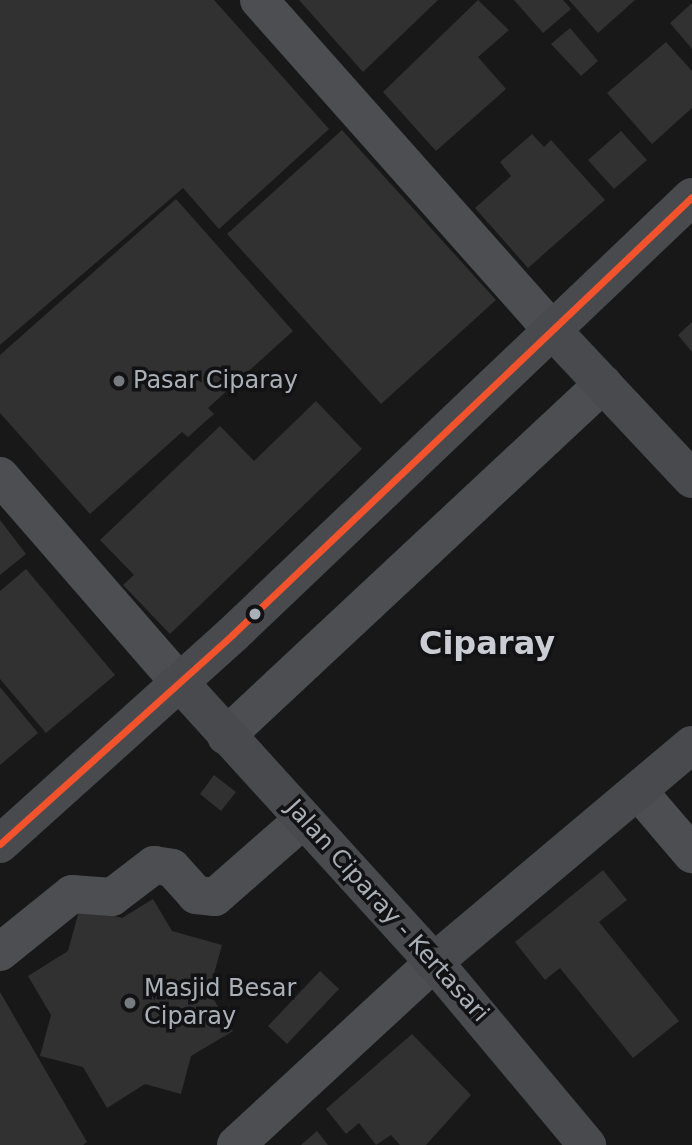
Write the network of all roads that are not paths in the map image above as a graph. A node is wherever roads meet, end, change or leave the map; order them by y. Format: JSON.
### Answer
{"nodes":[{"id":1,"x":259,"y":0,"type":"edge"},
{"id":2,"x":692,"y":197,"type":"edge"},
{"id":3,"x":553,"y":331,"type":"junction"},
{"id":4,"x":603,"y":384,"type":"junction"},
{"id":5,"x":0,"y":477,"type":"edge"},
{"id":6,"x":692,"y":479,"type":"edge"},
{"id":7,"x":180,"y":683,"type":"junction"},
{"id":8,"x":226,"y":736,"type":"junction"},
{"id":9,"x":692,"y":746,"type":"edge"},
{"id":10,"x":639,"y":792,"type":"junction"},
{"id":11,"x":303,"y":819,"type":"junction"},
{"id":12,"x":0,"y":844,"type":"edge"},
{"id":13,"x":692,"y":854,"type":"edge"},
{"id":14,"x":0,"y":952,"type":"edge"},
{"id":15,"x":434,"y":962,"type":"junction"},
{"id":16,"x":236,"y":1145,"type":"edge"},
{"id":17,"x":587,"y":1145,"type":"edge"}],
"edges":[{"from":1,"to":3,"type":"street"},
{"from":2,"to":3,"type":"main road"},
{"from":3,"to":4,"type":"main road"},
{"from":3,"to":7,"type":"main road"},
{"from":4,"to":6,"type":"main road"},
{"from":4,"to":8,"type":"street"},
{"from":5,"to":7,"type":"street"},
{"from":7,"to":8,"type":"main road","name":"Jalan Ciparay - Kertasari"},
{"from":7,"to":12,"type":"main road"},
{"from":8,"to":11,"type":"main road","name":"Jalan Ciparay - Kertasari"},
{"from":9,"to":10,"type":"main road"},
{"from":10,"to":13,"type":"street"},
{"from":10,"to":15,"type":"main road"},
{"from":11,"to":14,"type":"street"},
{"from":11,"to":15,"type":"main road","name":"Jalan Ciparay - Kertasari"},
{"from":15,"to":16,"type":"street"},
{"from":15,"to":17,"type":"main road","name":"Jalan Ciparay - Kertasari"}]}
